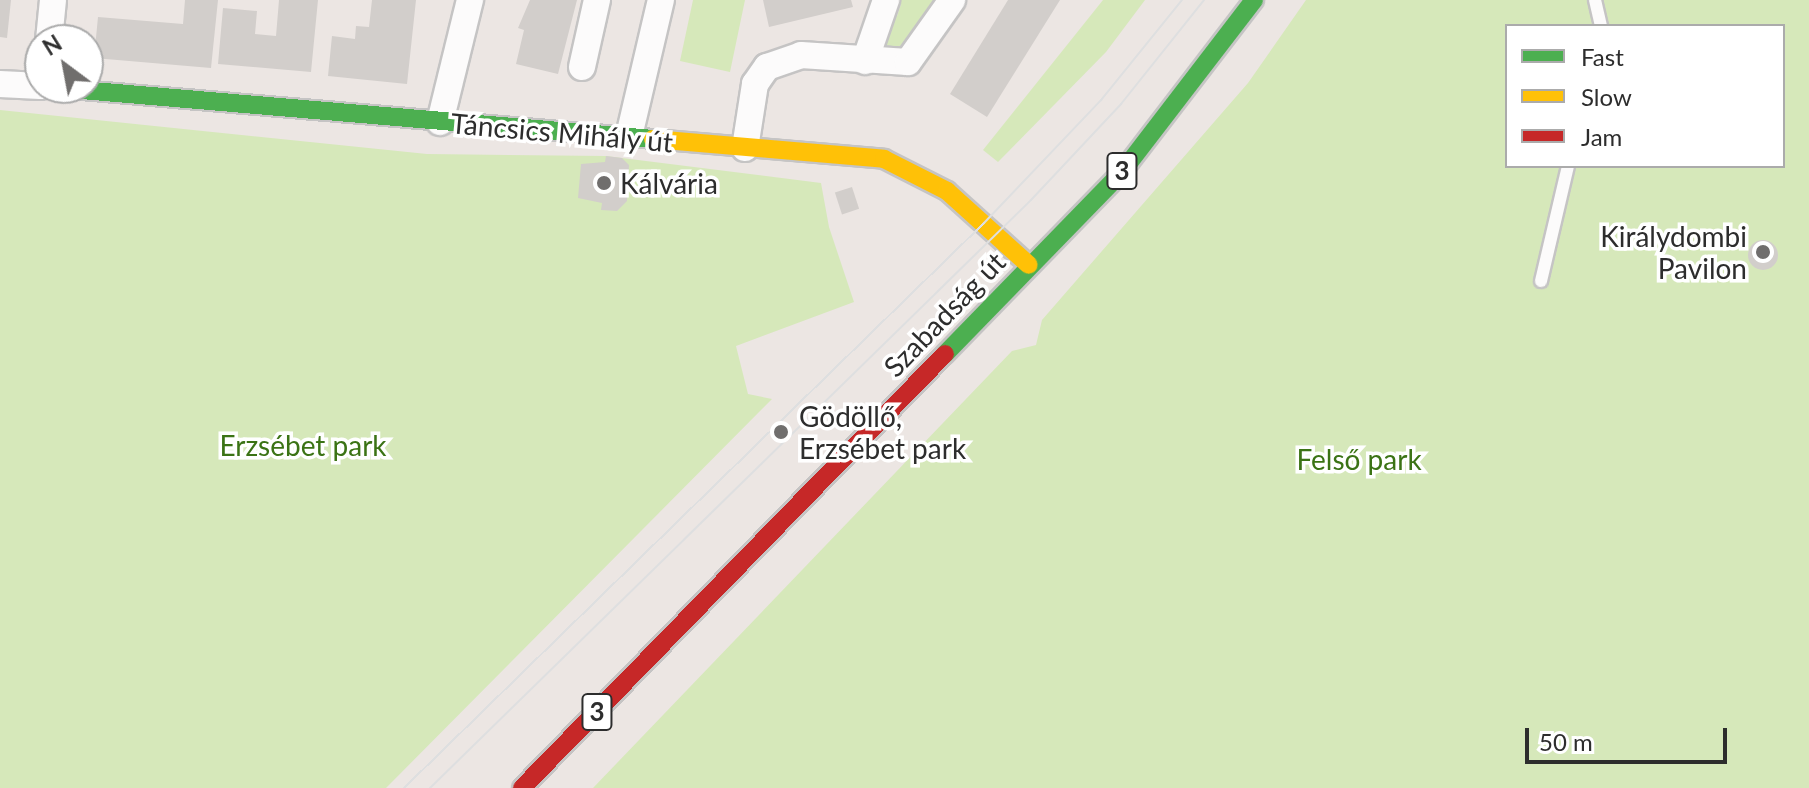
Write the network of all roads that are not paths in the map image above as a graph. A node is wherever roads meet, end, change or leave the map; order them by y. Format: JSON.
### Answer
{"nodes":[{"id":1,"x":53,"y":0,"type":"edge"},
{"id":2,"x":470,"y":0,"type":"edge"},
{"id":3,"x":597,"y":0,"type":"edge"},
{"id":4,"x":661,"y":0,"type":"edge"},
{"id":5,"x":886,"y":0,"type":"edge"},
{"id":6,"x":952,"y":0,"type":"edge"},
{"id":7,"x":1254,"y":0,"type":"edge"},
{"id":8,"x":1595,"y":0,"type":"edge"},
{"id":9,"x":51,"y":24,"type":"edge"},
{"id":10,"x":1601,"y":24,"type":"edge"},
{"id":11,"x":865,"y":61,"type":"junction"},
{"id":12,"x":582,"y":67,"type":"dead end"},
{"id":13,"x":0,"y":84,"type":"edge"},
{"id":14,"x":24,"y":85,"type":"edge"},
{"id":15,"x":104,"y":92,"type":"edge"},
{"id":16,"x":440,"y":122,"type":"junction"},
{"id":17,"x":629,"y":136,"type":"junction"},
{"id":18,"x":745,"y":148,"type":"junction"},
{"id":19,"x":1568,"y":168,"type":"edge"},
{"id":20,"x":1029,"y":265,"type":"junction"},
{"id":21,"x":1541,"y":281,"type":"dead end"},
{"id":22,"x":522,"y":788,"type":"edge"}],
"edges":[{"from":1,"to":9,"type":"street"},
{"from":2,"to":16,"type":"street"},
{"from":3,"to":12,"type":"street"},
{"from":4,"to":17,"type":"street"},
{"from":5,"to":11,"type":"street"},
{"from":6,"to":11,"type":"street"},
{"from":7,"to":20,"type":"main road","name":"Szabadság út","number":"3"},
{"from":8,"to":10,"type":"lane"},
{"from":11,"to":18,"type":"street"},
{"from":13,"to":14,"type":"street"},
{"from":15,"to":16,"type":"main road","name":"Táncsics Mihály út"},
{"from":16,"to":17,"type":"main road","name":"Táncsics Mihály út"},
{"from":17,"to":18,"type":"main road","name":"Táncsics Mihály út"},
{"from":18,"to":20,"type":"main road","name":"Táncsics Mihály út"},
{"from":19,"to":21,"type":"lane"},
{"from":20,"to":22,"type":"main road","name":"Szabadság út","number":"3"}]}
